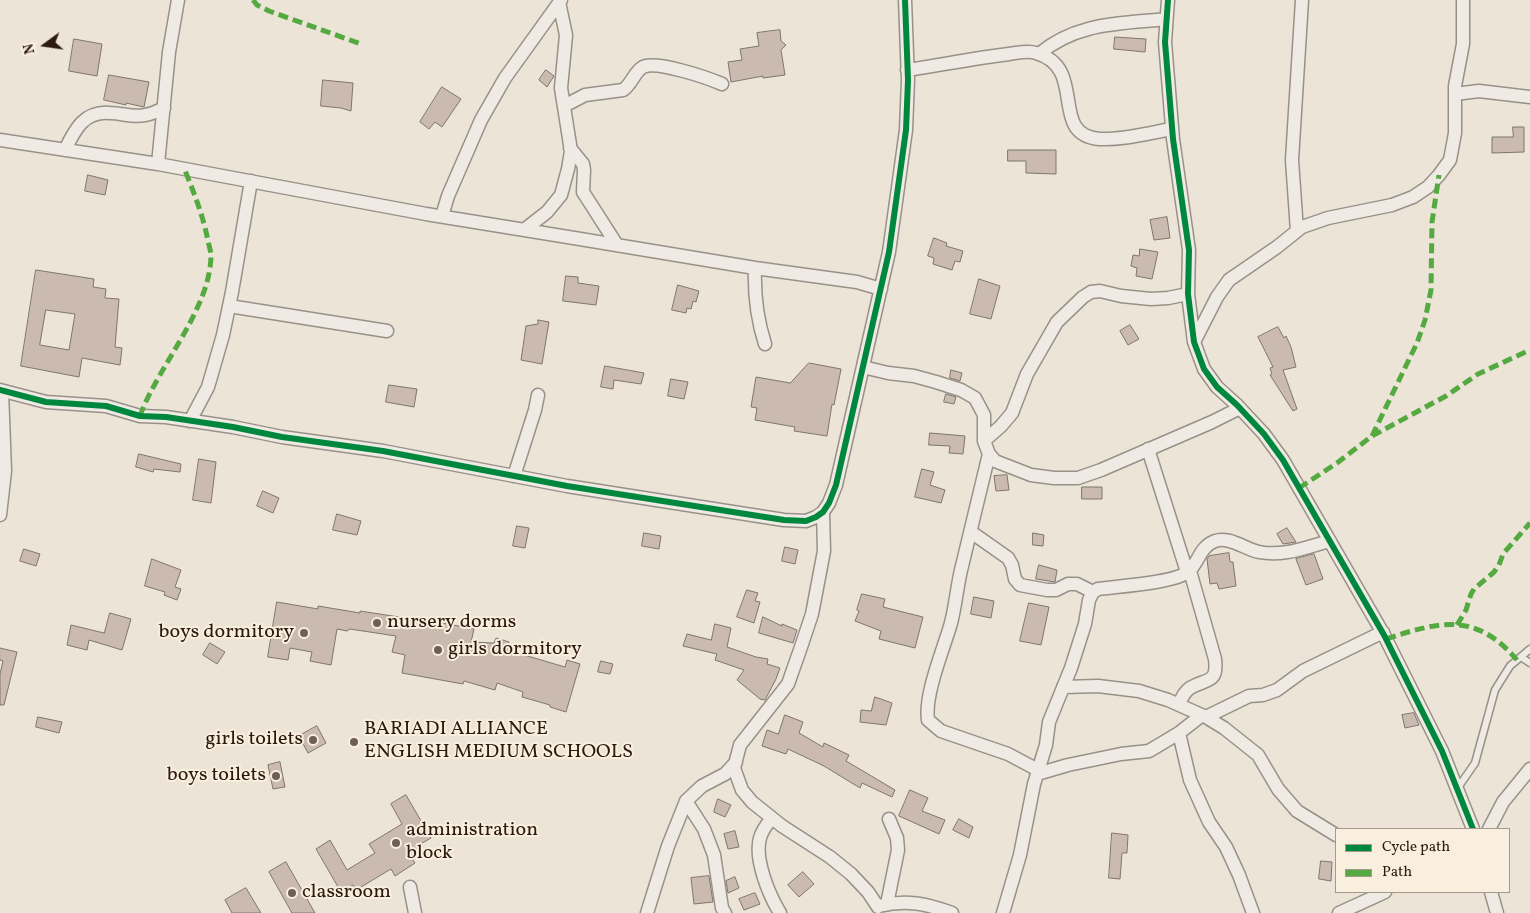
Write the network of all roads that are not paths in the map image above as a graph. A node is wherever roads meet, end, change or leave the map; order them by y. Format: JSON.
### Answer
{"nodes":[{"id":1,"x":178,"y":0,"type":"edge"},
{"id":2,"x":905,"y":0,"type":"edge"},
{"id":3,"x":1168,"y":0,"type":"edge"},
{"id":4,"x":1302,"y":0,"type":"edge"},
{"id":5,"x":1463,"y":0,"type":"edge"},
{"id":6,"x":560,"y":1,"type":"edge"},
{"id":7,"x":1166,"y":19,"type":"junction"},
{"id":8,"x":1039,"y":54,"type":"junction"},
{"id":9,"x":907,"y":70,"type":"junction"},
{"id":10,"x":722,"y":84,"type":"dead end"},
{"id":11,"x":1455,"y":94,"type":"junction"},
{"id":12,"x":1530,"y":97,"type":"edge"},
{"id":13,"x":564,"y":106,"type":"junction"},
{"id":14,"x":164,"y":108,"type":"junction"},
{"id":15,"x":1172,"y":129,"type":"junction"},
{"id":16,"x":0,"y":140,"type":"edge"},
{"id":17,"x":570,"y":148,"type":"junction"},
{"id":18,"x":65,"y":150,"type":"junction"},
{"id":19,"x":158,"y":164,"type":"junction"},
{"id":20,"x":251,"y":181,"type":"junction"},
{"id":21,"x":442,"y":216,"type":"junction"},
{"id":22,"x":524,"y":230,"type":"junction"},
{"id":23,"x":1296,"y":231,"type":"junction"},
{"id":24,"x":617,"y":245,"type":"junction"},
{"id":25,"x":755,"y":268,"type":"junction"},
{"id":26,"x":881,"y":289,"type":"junction"},
{"id":27,"x":1188,"y":294,"type":"junction"},
{"id":28,"x":229,"y":306,"type":"junction"},
{"id":29,"x":387,"y":331,"type":"dead end"},
{"id":30,"x":1194,"y":342,"type":"junction"},
{"id":31,"x":765,"y":344,"type":"dead end"},
{"id":32,"x":863,"y":367,"type":"junction"},
{"id":33,"x":1,"y":390,"type":"edge"},
{"id":34,"x":538,"y":395,"type":"dead end"},
{"id":35,"x":1240,"y":408,"type":"junction"},
{"id":36,"x":190,"y":421,"type":"junction"},
{"id":37,"x":984,"y":441,"type":"junction"},
{"id":38,"x":1148,"y":449,"type":"junction"},
{"id":39,"x":989,"y":454,"type":"junction"},
{"id":40,"x":514,"y":476,"type":"junction"},
{"id":41,"x":823,"y":512,"type":"junction"},
{"id":42,"x":0,"y":515,"type":"edge"},
{"id":43,"x":971,"y":532,"type":"junction"},
{"id":44,"x":1330,"y":541,"type":"junction"},
{"id":45,"x":1188,"y":572,"type":"junction"},
{"id":46,"x":1093,"y":592,"type":"junction"},
{"id":47,"x":1383,"y":632,"type":"junction"},
{"id":48,"x":1530,"y":649,"type":"edge"},
{"id":49,"x":1521,"y":657,"type":"junction"},
{"id":50,"x":1530,"y":663,"type":"edge"},
{"id":51,"x":1063,"y":687,"type":"junction"},
{"id":52,"x":1178,"y":705,"type":"junction"},
{"id":53,"x":1204,"y":716,"type":"junction"},
{"id":54,"x":1179,"y":733,"type":"junction"},
{"id":55,"x":736,"y":762,"type":"junction"},
{"id":56,"x":1530,"y":769,"type":"edge"},
{"id":57,"x":1037,"y":772,"type":"junction"},
{"id":58,"x":1457,"y":789,"type":"junction"},
{"id":59,"x":686,"y":801,"type":"junction"},
{"id":60,"x":772,"y":818,"type":"junction"},
{"id":61,"x":889,"y":819,"type":"dead end"},
{"id":62,"x":1473,"y":828,"type":"edge"},
{"id":63,"x":1490,"y":828,"type":"edge"},
{"id":64,"x":1335,"y":834,"type":"edge"},
{"id":65,"x":410,"y":887,"type":"dead end"},
{"id":66,"x":1383,"y":893,"type":"edge"},
{"id":67,"x":1492,"y":893,"type":"edge"},
{"id":68,"x":1367,"y":907,"type":"edge"},
{"id":69,"x":879,"y":908,"type":"edge"},
{"id":70,"x":415,"y":913,"type":"edge"},
{"id":71,"x":647,"y":913,"type":"edge"},
{"id":72,"x":725,"y":913,"type":"edge"},
{"id":73,"x":780,"y":913,"type":"edge"},
{"id":74,"x":952,"y":913,"type":"edge"},
{"id":75,"x":1003,"y":913,"type":"edge"},
{"id":76,"x":1252,"y":913,"type":"edge"},
{"id":77,"x":1339,"y":913,"type":"edge"},
{"id":78,"x":1497,"y":913,"type":"edge"}],
"edges":[{"from":1,"to":14,"type":"street"},
{"from":2,"to":9,"type":"street"},
{"from":3,"to":7,"type":"street"},
{"from":4,"to":23,"type":"street"},
{"from":5,"to":11,"type":"street"},
{"from":6,"to":13,"type":"street"},
{"from":6,"to":21,"type":"street"},
{"from":7,"to":8,"type":"street"},
{"from":7,"to":15,"type":"street"},
{"from":8,"to":9,"type":"street"},
{"from":8,"to":15,"type":"street"},
{"from":9,"to":26,"type":"street"},
{"from":10,"to":13,"type":"street"},
{"from":11,"to":12,"type":"street"},
{"from":11,"to":23,"type":"street"},
{"from":13,"to":17,"type":"street"},
{"from":14,"to":18,"type":"street"},
{"from":14,"to":19,"type":"street"},
{"from":15,"to":27,"type":"street"},
{"from":16,"to":18,"type":"street"},
{"from":17,"to":22,"type":"street"},
{"from":17,"to":24,"type":"street"},
{"from":18,"to":19,"type":"street"},
{"from":19,"to":20,"type":"street"},
{"from":20,"to":21,"type":"street"},
{"from":20,"to":28,"type":"street"},
{"from":21,"to":22,"type":"street"},
{"from":22,"to":24,"type":"street"},
{"from":23,"to":30,"type":"street"},
{"from":24,"to":25,"type":"street"},
{"from":25,"to":26,"type":"street"},
{"from":25,"to":31,"type":"street"},
{"from":26,"to":32,"type":"street"},
{"from":27,"to":30,"type":"street"},
{"from":27,"to":37,"type":"street"},
{"from":28,"to":29,"type":"street"},
{"from":28,"to":36,"type":"street"},
{"from":30,"to":35,"type":"street"},
{"from":32,"to":37,"type":"street"},
{"from":32,"to":41,"type":"street"},
{"from":33,"to":36,"type":"street"},
{"from":33,"to":42,"type":"street"},
{"from":34,"to":40,"type":"street"},
{"from":35,"to":38,"type":"street"},
{"from":35,"to":44,"type":"street"},
{"from":36,"to":40,"type":"street"},
{"from":37,"to":39,"type":"street"},
{"from":38,"to":39,"type":"street"},
{"from":38,"to":45,"type":"street"},
{"from":39,"to":43,"type":"street"},
{"from":40,"to":41,"type":"street"},
{"from":41,"to":55,"type":"street"},
{"from":43,"to":46,"type":"street"},
{"from":43,"to":57,"type":"street"},
{"from":44,"to":45,"type":"street"},
{"from":44,"to":47,"type":"street"},
{"from":45,"to":46,"type":"street"},
{"from":45,"to":52,"type":"street"},
{"from":46,"to":51,"type":"street"},
{"from":47,"to":53,"type":"street"},
{"from":47,"to":58,"type":"street"},
{"from":48,"to":49,"type":"lane"},
{"from":49,"to":50,"type":"lane"},
{"from":49,"to":58,"type":"lane"},
{"from":51,"to":52,"type":"street"},
{"from":51,"to":57,"type":"street"},
{"from":52,"to":53,"type":"street"},
{"from":53,"to":54,"type":"street"},
{"from":53,"to":64,"type":"street"},
{"from":54,"to":57,"type":"street"},
{"from":54,"to":76,"type":"street"},
{"from":55,"to":59,"type":"street"},
{"from":55,"to":60,"type":"street"},
{"from":56,"to":63,"type":"street"},
{"from":57,"to":75,"type":"street"},
{"from":58,"to":62,"type":"street"},
{"from":59,"to":71,"type":"street"},
{"from":59,"to":72,"type":"street"},
{"from":60,"to":69,"type":"street"},
{"from":60,"to":73,"type":"street"},
{"from":61,"to":69,"type":"street"},
{"from":65,"to":70,"type":"street"},
{"from":66,"to":68,"type":"street"},
{"from":67,"to":78,"type":"street"},
{"from":68,"to":77,"type":"street"},
{"from":69,"to":74,"type":"street"}]}
